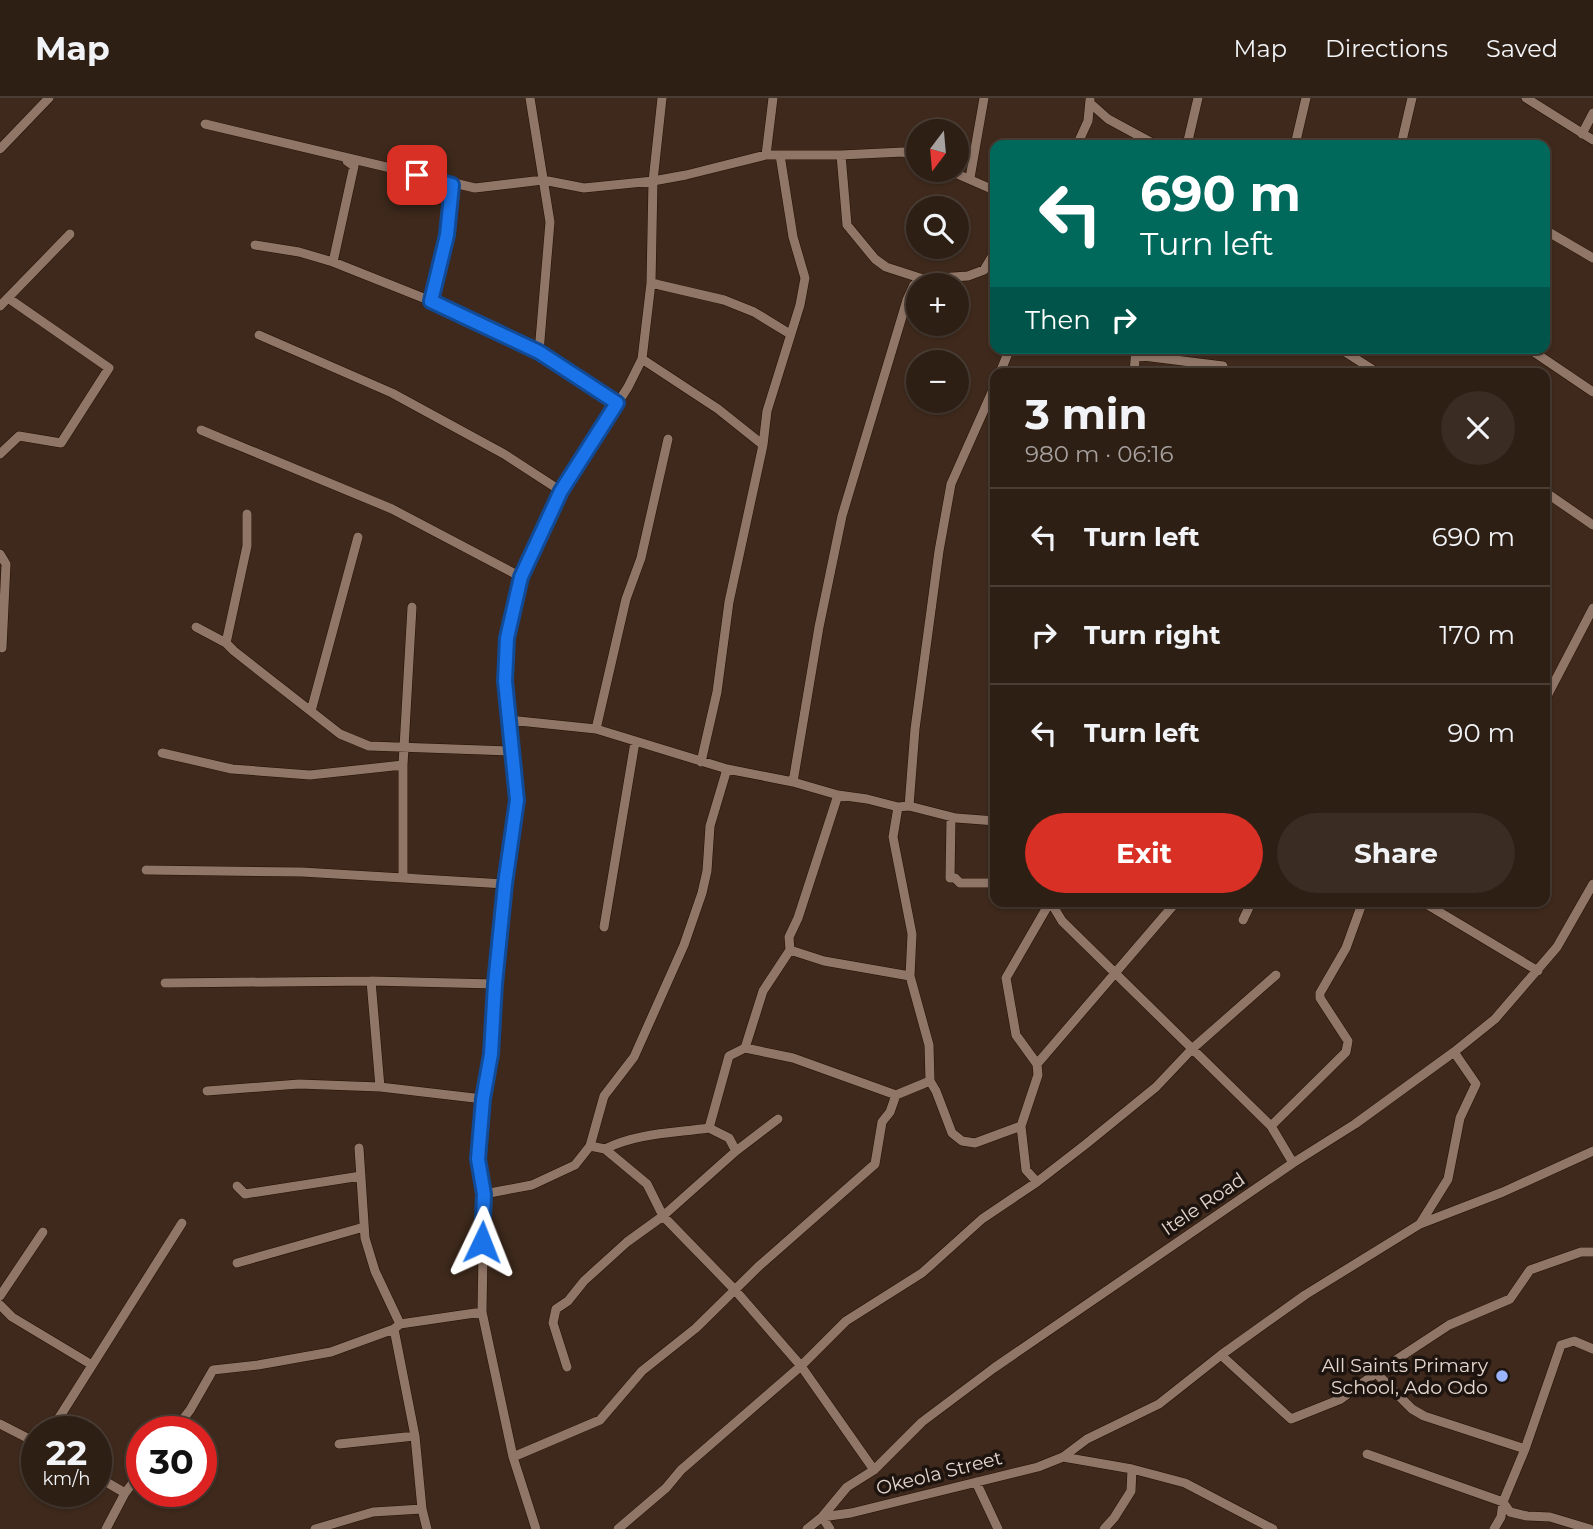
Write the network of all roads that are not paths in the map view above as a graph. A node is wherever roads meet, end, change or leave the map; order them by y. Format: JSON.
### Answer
{"nodes":[{"id":1,"x":49,"y":98,"type":"edge"},
{"id":2,"x":530,"y":98,"type":"edge"},
{"id":3,"x":662,"y":98,"type":"edge"},
{"id":4,"x":773,"y":98,"type":"edge"},
{"id":5,"x":984,"y":98,"type":"edge"},
{"id":6,"x":1198,"y":98,"type":"edge"},
{"id":7,"x":1306,"y":98,"type":"edge"},
{"id":8,"x":1412,"y":98,"type":"edge"},
{"id":9,"x":1526,"y":98,"type":"edge"},
{"id":10,"x":1090,"y":100,"type":"edge"},
{"id":11,"x":1593,"y":113,"type":"edge"},
{"id":12,"x":1108,"y":119,"type":"junction"},
{"id":13,"x":1087,"y":121,"type":"junction"},
{"id":14,"x":205,"y":124,"type":"dead end"},
{"id":15,"x":1582,"y":134,"type":"junction"},
{"id":16,"x":1593,"y":139,"type":"edge"},
{"id":17,"x":1079,"y":140,"type":"edge"},
{"id":18,"x":1147,"y":140,"type":"edge"},
{"id":19,"x":1188,"y":140,"type":"edge"},
{"id":20,"x":1296,"y":140,"type":"edge"},
{"id":21,"x":1402,"y":140,"type":"edge"},
{"id":22,"x":0,"y":149,"type":"edge"},
{"id":23,"x":906,"y":153,"type":"edge"},
{"id":24,"x":766,"y":155,"type":"junction"},
{"id":25,"x":780,"y":155,"type":"junction"},
{"id":26,"x":841,"y":155,"type":"junction"},
{"id":27,"x":344,"y":158,"type":"junction"},
{"id":28,"x":970,"y":178,"type":"joint"},
{"id":29,"x":544,"y":180,"type":"junction"},
{"id":30,"x":441,"y":181,"type":"junction"},
{"id":31,"x":653,"y":181,"type":"junction"},
{"id":32,"x":990,"y":188,"type":"edge"},
{"id":33,"x":1550,"y":233,"type":"edge"},
{"id":34,"x":70,"y":234,"type":"dead end"},
{"id":35,"x":255,"y":245,"type":"dead end"},
{"id":36,"x":1593,"y":258,"type":"edge"},
{"id":37,"x":333,"y":262,"type":"junction"},
{"id":38,"x":990,"y":262,"type":"edge"},
{"id":39,"x":906,"y":273,"type":"edge"},
{"id":40,"x":969,"y":276,"type":"edge"},
{"id":41,"x":651,"y":283,"type":"junction"},
{"id":42,"x":8,"y":298,"type":"junction"},
{"id":43,"x":431,"y":301,"type":"junction"},
{"id":44,"x":906,"y":303,"type":"edge"},
{"id":45,"x":0,"y":306,"type":"edge"},
{"id":46,"x":790,"y":334,"type":"junction"},
{"id":47,"x":259,"y":335,"type":"dead end"},
{"id":48,"x":539,"y":352,"type":"junction"},
{"id":49,"x":1153,"y":354,"type":"edge"},
{"id":50,"x":1348,"y":354,"type":"edge"},
{"id":51,"x":1537,"y":354,"type":"edge"},
{"id":52,"x":642,"y":359,"type":"junction"},
{"id":53,"x":1223,"y":366,"type":"dead end"},
{"id":54,"x":1367,"y":368,"type":"edge"},
{"id":55,"x":1593,"y":392,"type":"edge"},
{"id":56,"x":990,"y":396,"type":"edge"},
{"id":57,"x":617,"y":403,"type":"junction"},
{"id":58,"x":668,"y":439,"type":"dead end"},
{"id":59,"x":232,"y":443,"type":"dead end"},
{"id":60,"x":762,"y":445,"type":"junction"},
{"id":61,"x":0,"y":454,"type":"edge"},
{"id":62,"x":561,"y":491,"type":"junction"},
{"id":63,"x":1550,"y":495,"type":"edge"},
{"id":64,"x":247,"y":514,"type":"dead end"},
{"id":65,"x":1593,"y":525,"type":"edge"},
{"id":66,"x":358,"y":537,"type":"dead end"},
{"id":67,"x":0,"y":555,"type":"edge"},
{"id":68,"x":521,"y":577,"type":"junction"},
{"id":69,"x":412,"y":607,"type":"dead end"},
{"id":70,"x":1593,"y":608,"type":"edge"},
{"id":71,"x":196,"y":627,"type":"dead end"},
{"id":72,"x":226,"y":643,"type":"junction"},
{"id":73,"x":2,"y":648,"type":"dead end"},
{"id":74,"x":1550,"y":690,"type":"edge"},
{"id":75,"x":312,"y":710,"type":"junction"},
{"id":76,"x":509,"y":720,"type":"junction"},
{"id":77,"x":596,"y":729,"type":"junction"},
{"id":78,"x":635,"y":742,"type":"junction"},
{"id":79,"x":404,"y":746,"type":"junction"},
{"id":80,"x":512,"y":751,"type":"junction"},
{"id":81,"x":162,"y":753,"type":"dead end"},
{"id":82,"x":701,"y":762,"type":"junction"},
{"id":83,"x":403,"y":765,"type":"junction"},
{"id":84,"x":727,"y":769,"type":"junction"},
{"id":85,"x":793,"y":782,"type":"junction"},
{"id":86,"x":838,"y":795,"type":"junction"},
{"id":87,"x":909,"y":806,"type":"junction"},
{"id":88,"x":898,"y":807,"type":"junction"},
{"id":89,"x":956,"y":818,"type":"junction"},
{"id":90,"x":990,"y":821,"type":"edge"},
{"id":91,"x":146,"y":870,"type":"dead end"},
{"id":92,"x":403,"y":878,"type":"junction"},
{"id":93,"x":990,"y":883,"type":"edge"},
{"id":94,"x":505,"y":884,"type":"junction"},
{"id":95,"x":1593,"y":884,"type":"edge"},
{"id":96,"x":1047,"y":907,"type":"edge"},
{"id":97,"x":1054,"y":907,"type":"edge"},
{"id":98,"x":1172,"y":907,"type":"edge"},
{"id":99,"x":1249,"y":907,"type":"edge"},
{"id":100,"x":1361,"y":907,"type":"edge"},
{"id":101,"x":1433,"y":907,"type":"edge"},
{"id":102,"x":1243,"y":920,"type":"dead end"},
{"id":103,"x":604,"y":927,"type":"dead end"},
{"id":104,"x":790,"y":950,"type":"junction"},
{"id":105,"x":1538,"y":971,"type":"junction"},
{"id":106,"x":1117,"y":973,"type":"junction"},
{"id":107,"x":1276,"y":975,"type":"dead end"},
{"id":108,"x":910,"y":976,"type":"junction"},
{"id":109,"x":371,"y":981,"type":"junction"},
{"id":110,"x":165,"y":983,"type":"dead end"},
{"id":111,"x":495,"y":984,"type":"junction"},
{"id":112,"x":746,"y":1048,"type":"junction"},
{"id":113,"x":1192,"y":1049,"type":"junction"},
{"id":114,"x":1454,"y":1052,"type":"junction"},
{"id":115,"x":1037,"y":1064,"type":"junction"},
{"id":116,"x":930,"y":1081,"type":"junction"},
{"id":117,"x":380,"y":1087,"type":"junction"},
{"id":118,"x":207,"y":1091,"type":"dead end"},
{"id":119,"x":895,"y":1095,"type":"junction"},
{"id":120,"x":483,"y":1099,"type":"junction"},
{"id":121,"x":778,"y":1119,"type":"dead end"},
{"id":122,"x":1021,"y":1126,"type":"junction"},
{"id":123,"x":1271,"y":1126,"type":"junction"},
{"id":124,"x":709,"y":1128,"type":"junction"},
{"id":125,"x":590,"y":1146,"type":"junction"},
{"id":126,"x":359,"y":1148,"type":"dead end"},
{"id":127,"x":605,"y":1149,"type":"junction"},
{"id":128,"x":736,"y":1151,"type":"junction"},
{"id":129,"x":1593,"y":1151,"type":"edge"},
{"id":130,"x":1293,"y":1163,"type":"junction"},
{"id":131,"x":361,"y":1176,"type":"junction"},
{"id":132,"x":1037,"y":1182,"type":"junction"},
{"id":133,"x":237,"y":1186,"type":"dead end"},
{"id":134,"x":484,"y":1194,"type":"junction"},
{"id":135,"x":663,"y":1216,"type":"junction"},
{"id":136,"x":181,"y":1223,"type":"dead end"},
{"id":137,"x":1420,"y":1224,"type":"junction"},
{"id":138,"x":364,"y":1227,"type":"junction"},
{"id":139,"x":43,"y":1232,"type":"dead end"},
{"id":140,"x":1593,"y":1252,"type":"edge"},
{"id":141,"x":237,"y":1263,"type":"dead end"},
{"id":142,"x":735,"y":1290,"type":"junction"},
{"id":143,"x":0,"y":1296,"type":"edge"},
{"id":144,"x":0,"y":1305,"type":"edge"},
{"id":145,"x":482,"y":1312,"type":"junction"},
{"id":146,"x":397,"y":1326,"type":"junction"},
{"id":147,"x":1593,"y":1349,"type":"edge"},
{"id":148,"x":1221,"y":1354,"type":"junction"},
{"id":149,"x":92,"y":1365,"type":"junction"},
{"id":150,"x":801,"y":1366,"type":"junction"},
{"id":151,"x":567,"y":1367,"type":"dead end"},
{"id":152,"x":1376,"y":1373,"type":"junction"},
{"id":153,"x":60,"y":1416,"type":"edge"},
{"id":154,"x":185,"y":1416,"type":"edge"},
{"id":155,"x":0,"y":1424,"type":"edge"},
{"id":156,"x":21,"y":1435,"type":"edge"},
{"id":157,"x":415,"y":1436,"type":"junction"},
{"id":158,"x":339,"y":1444,"type":"dead end"},
{"id":159,"x":1525,"y":1449,"type":"junction"},
{"id":160,"x":1367,"y":1454,"type":"dead end"},
{"id":161,"x":513,"y":1457,"type":"junction"},
{"id":162,"x":1063,"y":1457,"type":"junction"},
{"id":163,"x":1132,"y":1468,"type":"junction"},
{"id":164,"x":874,"y":1470,"type":"junction"},
{"id":165,"x":976,"y":1482,"type":"junction"},
{"id":166,"x":112,"y":1485,"type":"edge"},
{"id":167,"x":125,"y":1493,"type":"joint"},
{"id":168,"x":1503,"y":1502,"type":"junction"},
{"id":169,"x":422,"y":1509,"type":"junction"},
{"id":170,"x":822,"y":1517,"type":"junction"},
{"id":171,"x":1591,"y":1526,"type":"edge"},
{"id":172,"x":106,"y":1529,"type":"edge"},
{"id":173,"x":315,"y":1529,"type":"edge"},
{"id":174,"x":427,"y":1529,"type":"edge"},
{"id":175,"x":536,"y":1529,"type":"edge"},
{"id":176,"x":618,"y":1529,"type":"edge"},
{"id":177,"x":807,"y":1529,"type":"edge"},
{"id":178,"x":830,"y":1529,"type":"edge"},
{"id":179,"x":998,"y":1529,"type":"edge"},
{"id":180,"x":1104,"y":1529,"type":"edge"},
{"id":181,"x":1273,"y":1529,"type":"edge"},
{"id":182,"x":1494,"y":1529,"type":"edge"}],
"edges":[{"from":1,"to":22,"type":"street"},
{"from":2,"to":29,"type":"street"},
{"from":3,"to":31,"type":"street"},
{"from":4,"to":24,"type":"street"},
{"from":5,"to":28,"type":"street"},
{"from":6,"to":19,"type":"street"},
{"from":7,"to":20,"type":"street"},
{"from":8,"to":21,"type":"street"},
{"from":9,"to":15,"type":"street"},
{"from":10,"to":12,"type":"street"},
{"from":10,"to":13,"type":"street"},
{"from":11,"to":15,"type":"street"},
{"from":12,"to":13,"type":"street"},
{"from":12,"to":18,"type":"street"},
{"from":13,"to":17,"type":"street"},
{"from":14,"to":27,"type":"street"},
{"from":15,"to":16,"type":"street"},
{"from":23,"to":26,"type":"street"},
{"from":24,"to":25,"type":"street"},
{"from":24,"to":31,"type":"street"},
{"from":25,"to":26,"type":"street"},
{"from":25,"to":46,"type":"street"},
{"from":26,"to":39,"type":"street"},
{"from":27,"to":30,"type":"street"},
{"from":27,"to":37,"type":"street"},
{"from":28,"to":32,"type":"street"},
{"from":29,"to":30,"type":"street"},
{"from":29,"to":31,"type":"street"},
{"from":29,"to":48,"type":"street"},
{"from":30,"to":43,"type":"street"},
{"from":31,"to":41,"type":"street"},
{"from":33,"to":36,"type":"street"},
{"from":34,"to":42,"type":"street"},
{"from":35,"to":37,"type":"street"},
{"from":37,"to":43,"type":"street"},
{"from":38,"to":40,"type":"street"},
{"from":41,"to":46,"type":"street"},
{"from":41,"to":52,"type":"street"},
{"from":42,"to":45,"type":"street"},
{"from":42,"to":61,"type":"street"},
{"from":43,"to":48,"type":"street"},
{"from":44,"to":85,"type":"street"},
{"from":46,"to":60,"type":"street"},
{"from":47,"to":62,"type":"street"},
{"from":48,"to":57,"type":"street"},
{"from":49,"to":53,"type":"street"},
{"from":50,"to":54,"type":"street"},
{"from":51,"to":55,"type":"street"},
{"from":52,"to":57,"type":"street"},
{"from":52,"to":60,"type":"street"},
{"from":56,"to":87,"type":"street"},
{"from":57,"to":62,"type":"street"},
{"from":58,"to":77,"type":"street"},
{"from":59,"to":68,"type":"street"},
{"from":60,"to":82,"type":"street"},
{"from":62,"to":68,"type":"street"},
{"from":63,"to":65,"type":"street"},
{"from":64,"to":72,"type":"street"},
{"from":66,"to":75,"type":"street"},
{"from":67,"to":73,"type":"street"},
{"from":68,"to":76,"type":"street"},
{"from":69,"to":79,"type":"street"},
{"from":70,"to":74,"type":"street"},
{"from":71,"to":72,"type":"street"},
{"from":72,"to":75,"type":"street"},
{"from":75,"to":79,"type":"street"},
{"from":76,"to":77,"type":"street"},
{"from":76,"to":80,"type":"street"},
{"from":77,"to":78,"type":"street"},
{"from":78,"to":82,"type":"street"},
{"from":78,"to":103,"type":"street"},
{"from":79,"to":80,"type":"street"},
{"from":79,"to":83,"type":"street"},
{"from":80,"to":94,"type":"street"},
{"from":81,"to":83,"type":"street"},
{"from":82,"to":84,"type":"street"},
{"from":83,"to":92,"type":"street"},
{"from":84,"to":85,"type":"street"},
{"from":84,"to":125,"type":"street"},
{"from":85,"to":86,"type":"street"},
{"from":86,"to":88,"type":"street"},
{"from":86,"to":104,"type":"street"},
{"from":87,"to":88,"type":"street"},
{"from":87,"to":89,"type":"street"},
{"from":88,"to":108,"type":"street"},
{"from":89,"to":90,"type":"street"},
{"from":89,"to":93,"type":"street"},
{"from":91,"to":92,"type":"street"},
{"from":92,"to":94,"type":"street"},
{"from":94,"to":111,"type":"street"},
{"from":95,"to":105,"type":"street","name":"Itele Road"},
{"from":96,"to":115,"type":"street"},
{"from":97,"to":106,"type":"street"},
{"from":98,"to":106,"type":"street"},
{"from":99,"to":102,"type":"street"},
{"from":100,"to":123,"type":"street"},
{"from":101,"to":105,"type":"street"},
{"from":104,"to":108,"type":"street"},
{"from":104,"to":112,"type":"street"},
{"from":105,"to":114,"type":"street","name":"Itele Road"},
{"from":106,"to":113,"type":"street"},
{"from":106,"to":115,"type":"street"},
{"from":107,"to":113,"type":"street"},
{"from":108,"to":116,"type":"street"},
{"from":109,"to":110,"type":"street"},
{"from":109,"to":111,"type":"street"},
{"from":109,"to":117,"type":"street"},
{"from":111,"to":120,"type":"street"},
{"from":112,"to":119,"type":"street"},
{"from":112,"to":124,"type":"street"},
{"from":113,"to":123,"type":"street"},
{"from":113,"to":132,"type":"street"},
{"from":114,"to":130,"type":"street","name":"Itele Road"},
{"from":114,"to":137,"type":"street"},
{"from":115,"to":122,"type":"street"},
{"from":116,"to":119,"type":"street"},
{"from":116,"to":122,"type":"street"},
{"from":117,"to":118,"type":"street"},
{"from":117,"to":120,"type":"street"},
{"from":119,"to":142,"type":"street"},
{"from":120,"to":134,"type":"street"},
{"from":121,"to":128,"type":"street"},
{"from":122,"to":132,"type":"street"},
{"from":123,"to":130,"type":"street"},
{"from":124,"to":127,"type":"street"},
{"from":124,"to":128,"type":"street"},
{"from":125,"to":127,"type":"street"},
{"from":125,"to":134,"type":"street"},
{"from":126,"to":131,"type":"street"},
{"from":127,"to":135,"type":"street"},
{"from":128,"to":135,"type":"street"},
{"from":129,"to":137,"type":"street"},
{"from":130,"to":164,"type":"street","name":"Itele Road"},
{"from":131,"to":133,"type":"street"},
{"from":131,"to":138,"type":"street"},
{"from":132,"to":150,"type":"street"},
{"from":134,"to":145,"type":"street"},
{"from":135,"to":142,"type":"street"},
{"from":135,"to":151,"type":"street"},
{"from":136,"to":149,"type":"street"},
{"from":137,"to":148,"type":"street"},
{"from":138,"to":141,"type":"street"},
{"from":138,"to":146,"type":"street"},
{"from":139,"to":143,"type":"street"},
{"from":140,"to":152,"type":"street"},
{"from":142,"to":150,"type":"street"},
{"from":142,"to":161,"type":"street"},
{"from":144,"to":149,"type":"street"},
{"from":145,"to":146,"type":"street"},
{"from":145,"to":161,"type":"street"},
{"from":146,"to":154,"type":"street"},
{"from":146,"to":157,"type":"street"},
{"from":147,"to":159,"type":"street"},
{"from":148,"to":152,"type":"street"},
{"from":148,"to":162,"type":"street"},
{"from":149,"to":153,"type":"street"},
{"from":150,"to":164,"type":"street"},
{"from":150,"to":176,"type":"street"},
{"from":152,"to":159,"type":"street"},
{"from":155,"to":156,"type":"street"},
{"from":157,"to":158,"type":"street"},
{"from":157,"to":169,"type":"street"},
{"from":159,"to":168,"type":"street"},
{"from":160,"to":168,"type":"street"},
{"from":161,"to":175,"type":"street"},
{"from":162,"to":163,"type":"street"},
{"from":162,"to":165,"type":"street","name":"Okeola Street"},
{"from":163,"to":180,"type":"street"},
{"from":163,"to":181,"type":"street"},
{"from":164,"to":170,"type":"street","name":"Itele Road"},
{"from":165,"to":170,"type":"street","name":"Okeola Street"},
{"from":165,"to":179,"type":"street"},
{"from":166,"to":167,"type":"street"},
{"from":167,"to":172,"type":"street"},
{"from":168,"to":171,"type":"street"},
{"from":168,"to":182,"type":"street"},
{"from":169,"to":173,"type":"street"},
{"from":169,"to":174,"type":"street"},
{"from":170,"to":177,"type":"street","name":"Itele Road"},
{"from":170,"to":178,"type":"street"}]}
